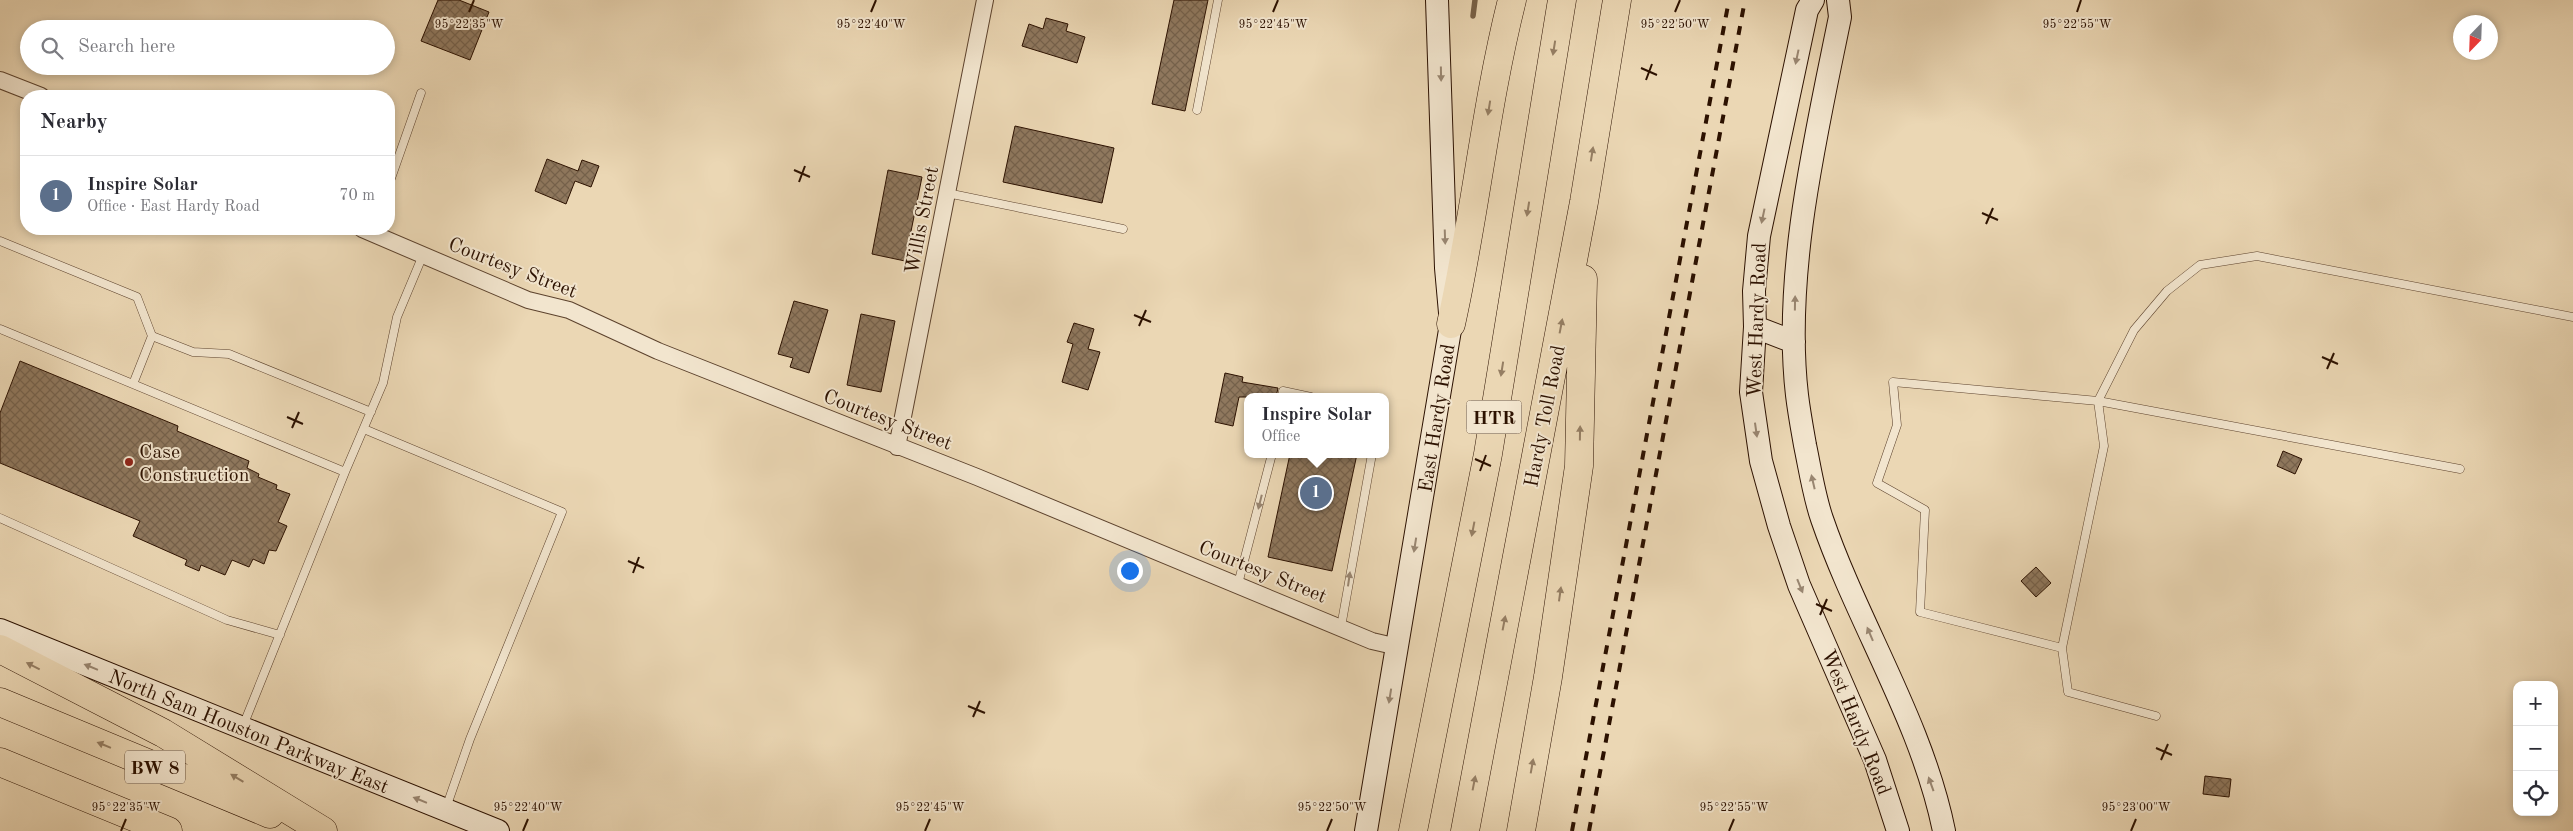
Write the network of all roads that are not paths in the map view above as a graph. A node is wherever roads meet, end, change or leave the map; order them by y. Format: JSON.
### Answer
{"nodes":[{"id":1,"x":985,"y":0,"type":"edge"},
{"id":2,"x":1218,"y":0,"type":"edge"},
{"id":3,"x":1437,"y":0,"type":"edge"},
{"id":4,"x":1512,"y":0,"type":"edge"},
{"id":5,"x":1562,"y":0,"type":"edge"},
{"id":6,"x":1617,"y":0,"type":"edge"},
{"id":7,"x":1813,"y":0,"type":"edge"},
{"id":8,"x":1838,"y":0,"type":"edge"},
{"id":9,"x":0,"y":80,"type":"edge"},
{"id":10,"x":25,"y":90,"type":"edge"},
{"id":11,"x":421,"y":93,"type":"dead end"},
{"id":12,"x":1197,"y":110,"type":"dead end"},
{"id":13,"x":395,"y":167,"type":"edge"},
{"id":14,"x":947,"y":193,"type":"junction"},
{"id":15,"x":1584,"y":202,"type":"junction"},
{"id":16,"x":1124,"y":229,"type":"dead end"},
{"id":17,"x":379,"y":235,"type":"edge"},
{"id":18,"x":0,"y":241,"type":"edge"},
{"id":19,"x":423,"y":254,"type":"junction"},
{"id":20,"x":2573,"y":317,"type":"edge"},
{"id":21,"x":1452,"y":324,"type":"junction"},
{"id":22,"x":1755,"y":327,"type":"junction"},
{"id":23,"x":0,"y":329,"type":"edge"},
{"id":24,"x":152,"y":336,"type":"junction"},
{"id":25,"x":1794,"y":342,"type":"junction"},
{"id":26,"x":133,"y":384,"type":"junction"},
{"id":27,"x":2098,"y":401,"type":"junction"},
{"id":28,"x":371,"y":412,"type":"junction"},
{"id":29,"x":364,"y":429,"type":"junction"},
{"id":30,"x":897,"y":447,"type":"junction"},
{"id":31,"x":1271,"y":458,"type":"edge"},
{"id":32,"x":1371,"y":458,"type":"edge"},
{"id":33,"x":2460,"y":469,"type":"dead end"},
{"id":34,"x":346,"y":472,"type":"junction"},
{"id":35,"x":0,"y":518,"type":"edge"},
{"id":36,"x":1238,"y":584,"type":"junction"},
{"id":37,"x":1341,"y":627,"type":"junction"},
{"id":38,"x":0,"y":630,"type":"edge"},
{"id":39,"x":280,"y":635,"type":"junction"},
{"id":40,"x":1398,"y":648,"type":"junction"},
{"id":41,"x":2062,"y":648,"type":"junction"},
{"id":42,"x":0,"y":649,"type":"edge"},
{"id":43,"x":0,"y":702,"type":"edge"},
{"id":44,"x":2156,"y":716,"type":"dead end"},
{"id":45,"x":242,"y":728,"type":"junction"},
{"id":46,"x":0,"y":762,"type":"edge"},
{"id":47,"x":0,"y":775,"type":"edge"},
{"id":48,"x":445,"y":810,"type":"junction"},
{"id":49,"x":151,"y":831,"type":"edge"},
{"id":50,"x":168,"y":831,"type":"edge"},
{"id":51,"x":311,"y":831,"type":"edge"},
{"id":52,"x":323,"y":831,"type":"edge"},
{"id":53,"x":498,"y":831,"type":"edge"},
{"id":54,"x":1366,"y":831,"type":"edge"},
{"id":55,"x":1413,"y":831,"type":"edge"},
{"id":56,"x":1465,"y":831,"type":"edge"},
{"id":57,"x":1521,"y":831,"type":"edge"},
{"id":58,"x":1898,"y":831,"type":"edge"},
{"id":59,"x":1944,"y":831,"type":"edge"}],
"edges":[{"from":1,"to":14,"type":"street","name":"Willis Street"},
{"from":2,"to":12,"type":"lane"},
{"from":3,"to":21,"type":"main road","name":"East Hardy Road","one_way":true},
{"from":4,"to":21,"type":"highway","one_way":true},
{"from":5,"to":55,"type":"highway","number":"HTR","one_way":true},
{"from":15,"to":6,"type":"highway","name":"Hardy Toll Road","number":"HTR","one_way":true},
{"from":7,"to":22,"type":"main road","name":"West Hardy Road","one_way":true},
{"from":25,"to":8,"type":"main road","name":"West Hardy Road","one_way":true},
{"from":9,"to":10,"type":"street"},
{"from":11,"to":13,"type":"lane"},
{"from":14,"to":16,"type":"lane"},
{"from":14,"to":30,"type":"street","name":"Willis Street"},
{"from":56,"to":15,"type":"highway","name":"Hardy Toll Road","number":"HTR","one_way":true},
{"from":57,"to":15,"type":"highway","one_way":true},
{"from":17,"to":19,"type":"street","name":"Courtesy Street"},
{"from":18,"to":24,"type":"lane"},
{"from":19,"to":28,"type":"lane"},
{"from":19,"to":30,"type":"street","name":"Courtesy Street"},
{"from":20,"to":27,"type":"lane"},
{"from":21,"to":40,"type":"main road","name":"East Hardy Road","one_way":true},
{"from":22,"to":25,"type":"main road"},
{"from":22,"to":58,"type":"main road","name":"West Hardy Road","one_way":true},
{"from":23,"to":26,"type":"lane"},
{"from":24,"to":26,"type":"lane"},
{"from":24,"to":28,"type":"lane"},
{"from":59,"to":25,"type":"main road","name":"West Hardy Road","one_way":true},
{"from":26,"to":34,"type":"lane"},
{"from":27,"to":33,"type":"lane"},
{"from":27,"to":41,"type":"lane"},
{"from":27,"to":41,"type":"lane"},
{"from":28,"to":29,"type":"lane"},
{"from":29,"to":34,"type":"lane"},
{"from":29,"to":48,"type":"lane"},
{"from":30,"to":36,"type":"street","name":"Courtesy Street"},
{"from":31,"to":36,"type":"lane","one_way":true},
{"from":37,"to":32,"type":"lane","one_way":true},
{"from":34,"to":39,"type":"lane"},
{"from":35,"to":39,"type":"lane"},
{"from":36,"to":37,"type":"street","name":"Courtesy Street"},
{"from":37,"to":40,"type":"street","name":"Courtesy Street"},
{"from":45,"to":38,"type":"main road","name":"North Sam Houston Parkway East","one_way":true},
{"from":39,"to":45,"type":"lane"},
{"from":40,"to":54,"type":"main road","name":"East Hardy Road","one_way":true},
{"from":41,"to":44,"type":"lane"},
{"from":52,"to":42,"type":"highway","one_way":true},
{"from":51,"to":43,"type":"highway","number":"BW 8","one_way":true},
{"from":48,"to":45,"type":"main road","name":"North Sam Houston Parkway East","one_way":true},
{"from":46,"to":50,"type":"highway","number":"BW 8"},
{"from":47,"to":49,"type":"highway"},
{"from":48,"to":53,"type":"main road","name":"North Sam Houston Parkway East"}]}
